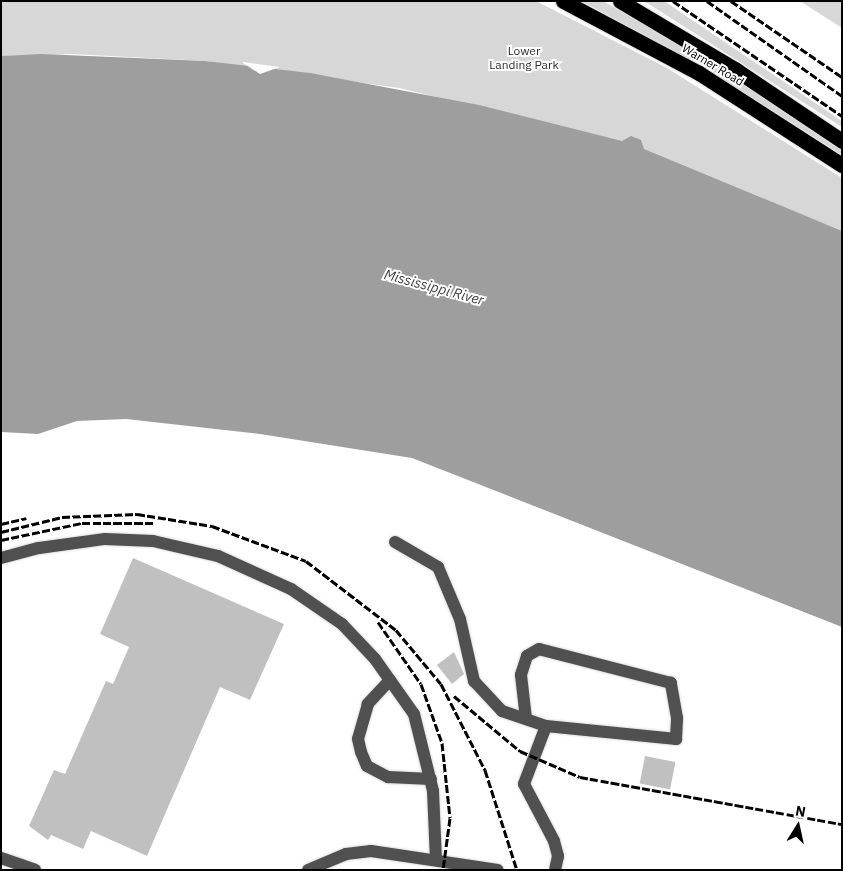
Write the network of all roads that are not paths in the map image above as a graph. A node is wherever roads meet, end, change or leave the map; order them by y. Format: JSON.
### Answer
{"nodes":[{"id":1,"x":563,"y":1,"type":"edge"},
{"id":2,"x":620,"y":1,"type":"edge"},
{"id":3,"x":842,"y":141,"type":"edge"},
{"id":4,"x":842,"y":165,"type":"edge"},
{"id":5,"x":395,"y":542,"type":"dead end"},
{"id":6,"x":1,"y":558,"type":"edge"},
{"id":7,"x":390,"y":680,"type":"junction"},
{"id":8,"x":526,"y":719,"type":"junction"},
{"id":9,"x":546,"y":726,"type":"junction"},
{"id":10,"x":430,"y":779,"type":"junction"},
{"id":11,"x":1,"y":858,"type":"edge"},
{"id":12,"x":436,"y":858,"type":"junction"},
{"id":13,"x":483,"y":868,"type":"edge"},
{"id":14,"x":35,"y":870,"type":"edge"},
{"id":15,"x":308,"y":870,"type":"edge"},
{"id":16,"x":498,"y":870,"type":"edge"},
{"id":17,"x":555,"y":870,"type":"edge"}],
"edges":[{"from":1,"to":4,"type":"highway","name":"Warner Road"},
{"from":2,"to":3,"type":"highway","name":"Warner Road"},
{"from":5,"to":8,"type":"street"},
{"from":6,"to":7,"type":"street"},
{"from":7,"to":10,"type":"street"},
{"from":7,"to":10,"type":"street"},
{"from":8,"to":9,"type":"street"},
{"from":8,"to":9,"type":"street"},
{"from":9,"to":17,"type":"street"},
{"from":10,"to":12,"type":"street"},
{"from":11,"to":14,"type":"street"},
{"from":12,"to":13,"type":"street"},
{"from":12,"to":15,"type":"street"},
{"from":13,"to":16,"type":"street"}]}
